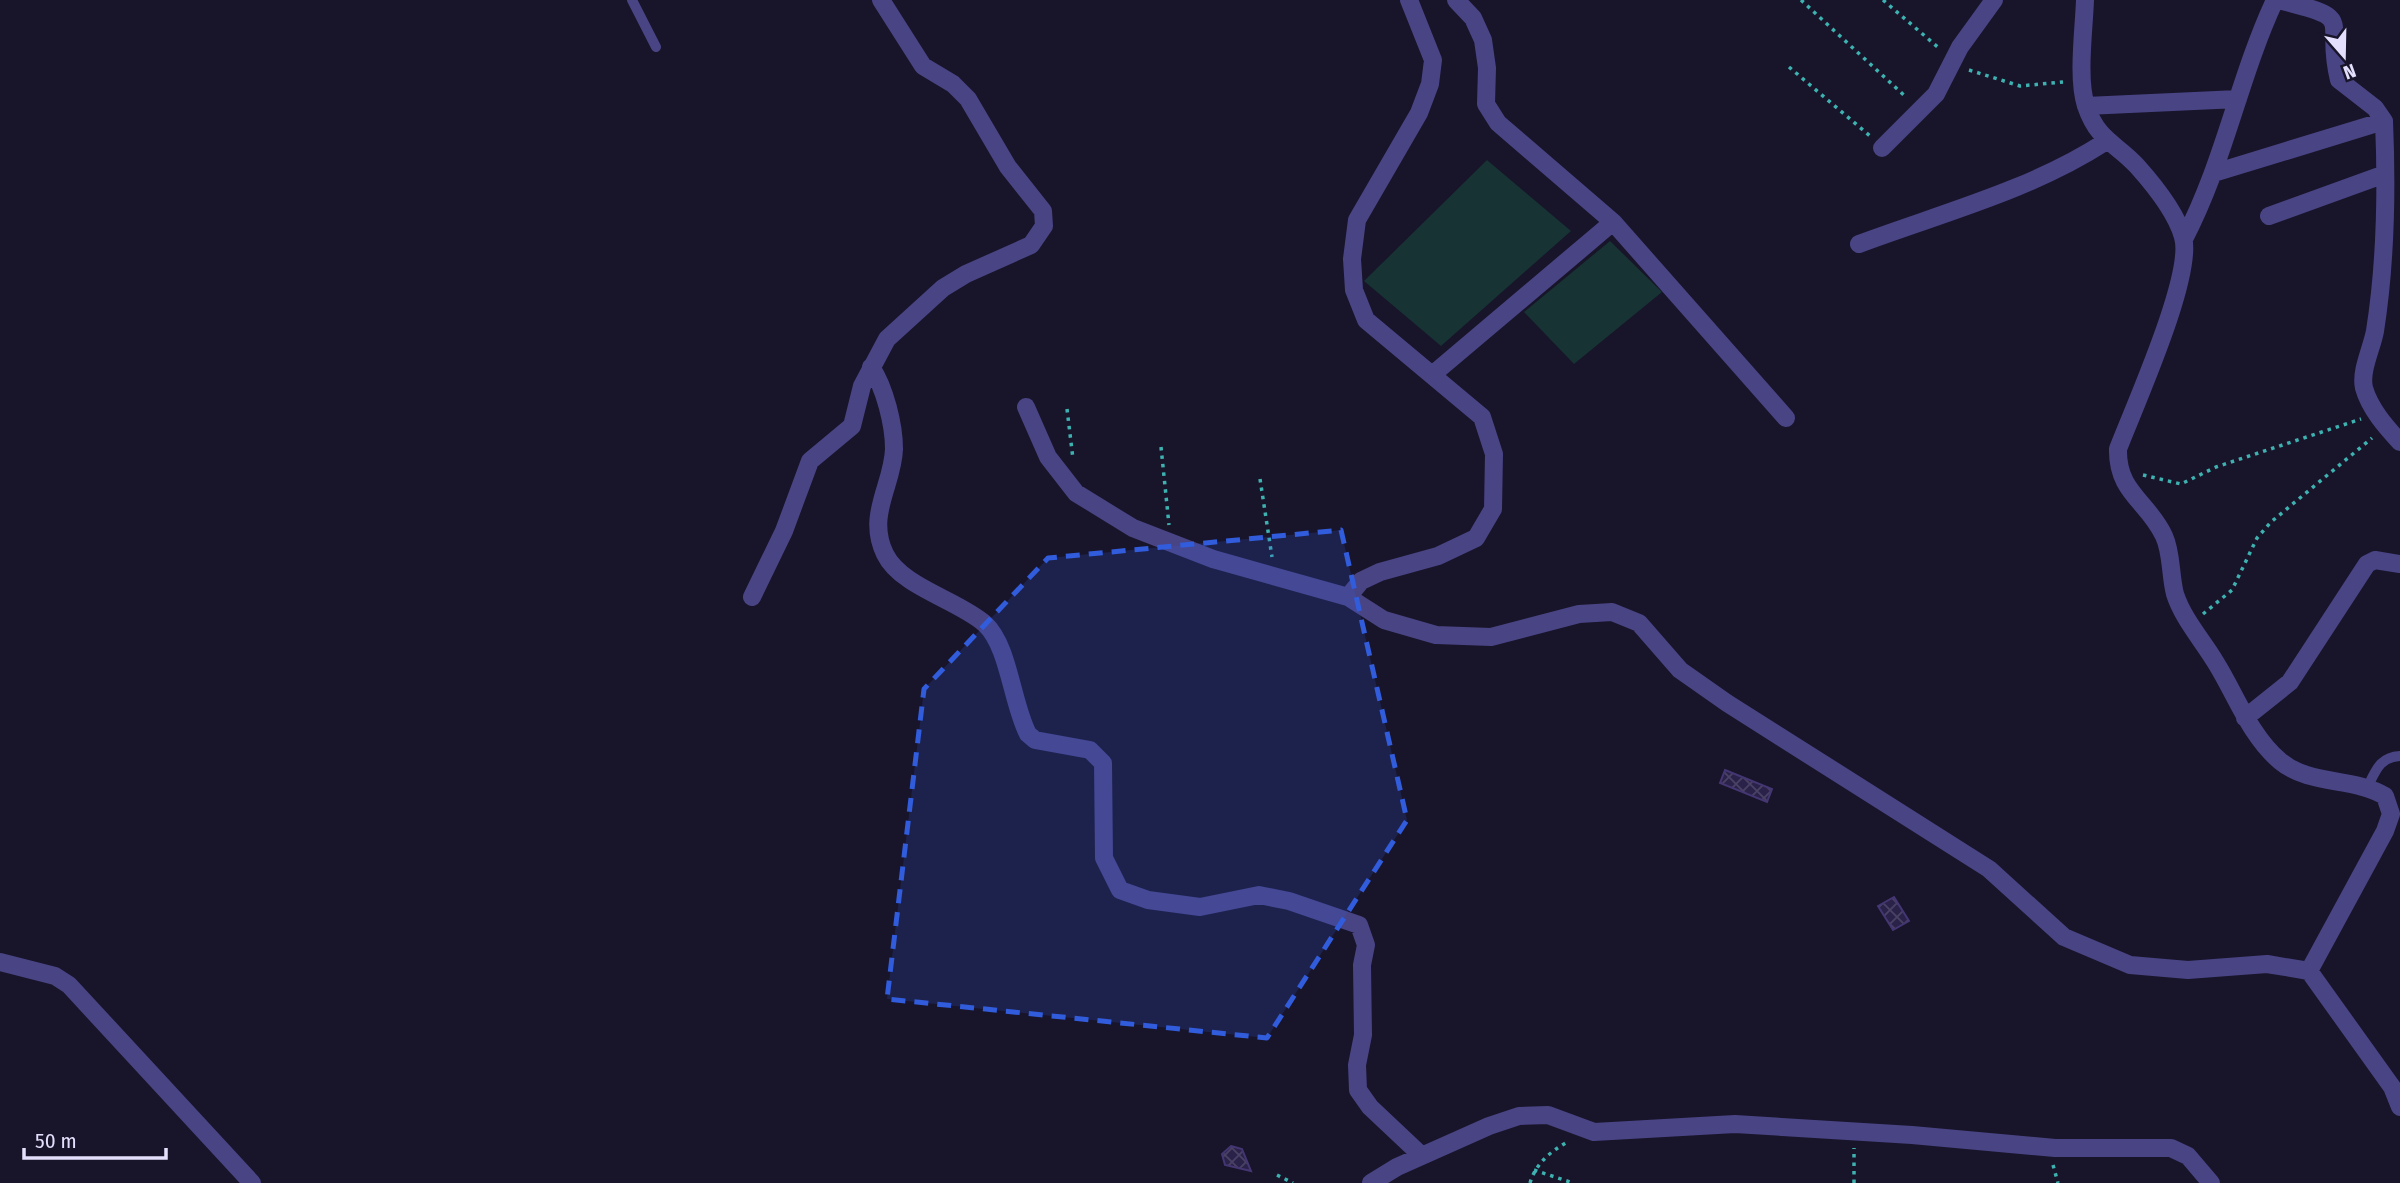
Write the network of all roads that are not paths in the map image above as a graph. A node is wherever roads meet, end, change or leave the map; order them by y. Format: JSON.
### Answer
{"nodes":[{"id":1,"x":632,"y":0,"type":"edge"},
{"id":2,"x":881,"y":0,"type":"edge"},
{"id":3,"x":1409,"y":0,"type":"edge"},
{"id":4,"x":1456,"y":0,"type":"edge"},
{"id":5,"x":1994,"y":0,"type":"edge"},
{"id":6,"x":2085,"y":0,"type":"edge"},
{"id":7,"x":2276,"y":0,"type":"edge"},
{"id":8,"x":656,"y":47,"type":"dead end"},
{"id":9,"x":2238,"y":99,"type":"junction"},
{"id":10,"x":2086,"y":106,"type":"junction"},
{"id":11,"x":2384,"y":121,"type":"junction"},
{"id":12,"x":2105,"y":142,"type":"junction"},
{"id":13,"x":1882,"y":148,"type":"road end"},
{"id":14,"x":2214,"y":173,"type":"junction"},
{"id":15,"x":2385,"y":174,"type":"junction"},
{"id":16,"x":2269,"y":216,"type":"dead end"},
{"id":17,"x":1613,"y":222,"type":"junction"},
{"id":18,"x":2184,"y":239,"type":"junction"},
{"id":19,"x":1859,"y":244,"type":"dead end"},
{"id":20,"x":871,"y":367,"type":"junction"},
{"id":21,"x":1432,"y":375,"type":"junction"},
{"id":22,"x":1026,"y":407,"type":"dead end"},
{"id":23,"x":1786,"y":418,"type":"dead end"},
{"id":24,"x":2400,"y":442,"type":"edge"},
{"id":25,"x":2400,"y":564,"type":"edge"},
{"id":26,"x":752,"y":597,"type":"dead end"},
{"id":27,"x":1348,"y":597,"type":"junction"},
{"id":28,"x":2245,"y":718,"type":"junction"},
{"id":29,"x":2400,"y":756,"type":"edge"},
{"id":30,"x":2368,"y":786,"type":"junction"},
{"id":31,"x":0,"y":962,"type":"edge"},
{"id":32,"x":2309,"y":971,"type":"junction"},
{"id":33,"x":2400,"y":1107,"type":"edge"},
{"id":34,"x":1422,"y":1156,"type":"junction"},
{"id":35,"x":252,"y":1183,"type":"edge"},
{"id":36,"x":1371,"y":1183,"type":"edge"},
{"id":37,"x":2211,"y":1183,"type":"edge"}],
"edges":[{"from":1,"to":8,"type":"lane"},
{"from":2,"to":20,"type":"street"},
{"from":3,"to":21,"type":"street"},
{"from":4,"to":17,"type":"street"},
{"from":5,"to":13,"type":"street"},
{"from":6,"to":10,"type":"street"},
{"from":7,"to":9,"type":"street"},
{"from":7,"to":11,"type":"street"},
{"from":9,"to":10,"type":"street"},
{"from":9,"to":14,"type":"street"},
{"from":10,"to":12,"type":"street"},
{"from":11,"to":14,"type":"street"},
{"from":11,"to":15,"type":"street"},
{"from":12,"to":18,"type":"street"},
{"from":12,"to":19,"type":"street"},
{"from":14,"to":18,"type":"street"},
{"from":15,"to":16,"type":"street"},
{"from":15,"to":24,"type":"street"},
{"from":17,"to":21,"type":"street"},
{"from":17,"to":23,"type":"street"},
{"from":18,"to":28,"type":"street"},
{"from":20,"to":26,"type":"street"},
{"from":20,"to":34,"type":"street"},
{"from":21,"to":27,"type":"street"},
{"from":22,"to":27,"type":"street"},
{"from":25,"to":28,"type":"street"},
{"from":27,"to":32,"type":"street"},
{"from":28,"to":30,"type":"street"},
{"from":29,"to":30,"type":"lane"},
{"from":30,"to":32,"type":"street"},
{"from":31,"to":35,"type":"street"},
{"from":32,"to":33,"type":"street"},
{"from":34,"to":36,"type":"street"},
{"from":34,"to":37,"type":"street"}]}
